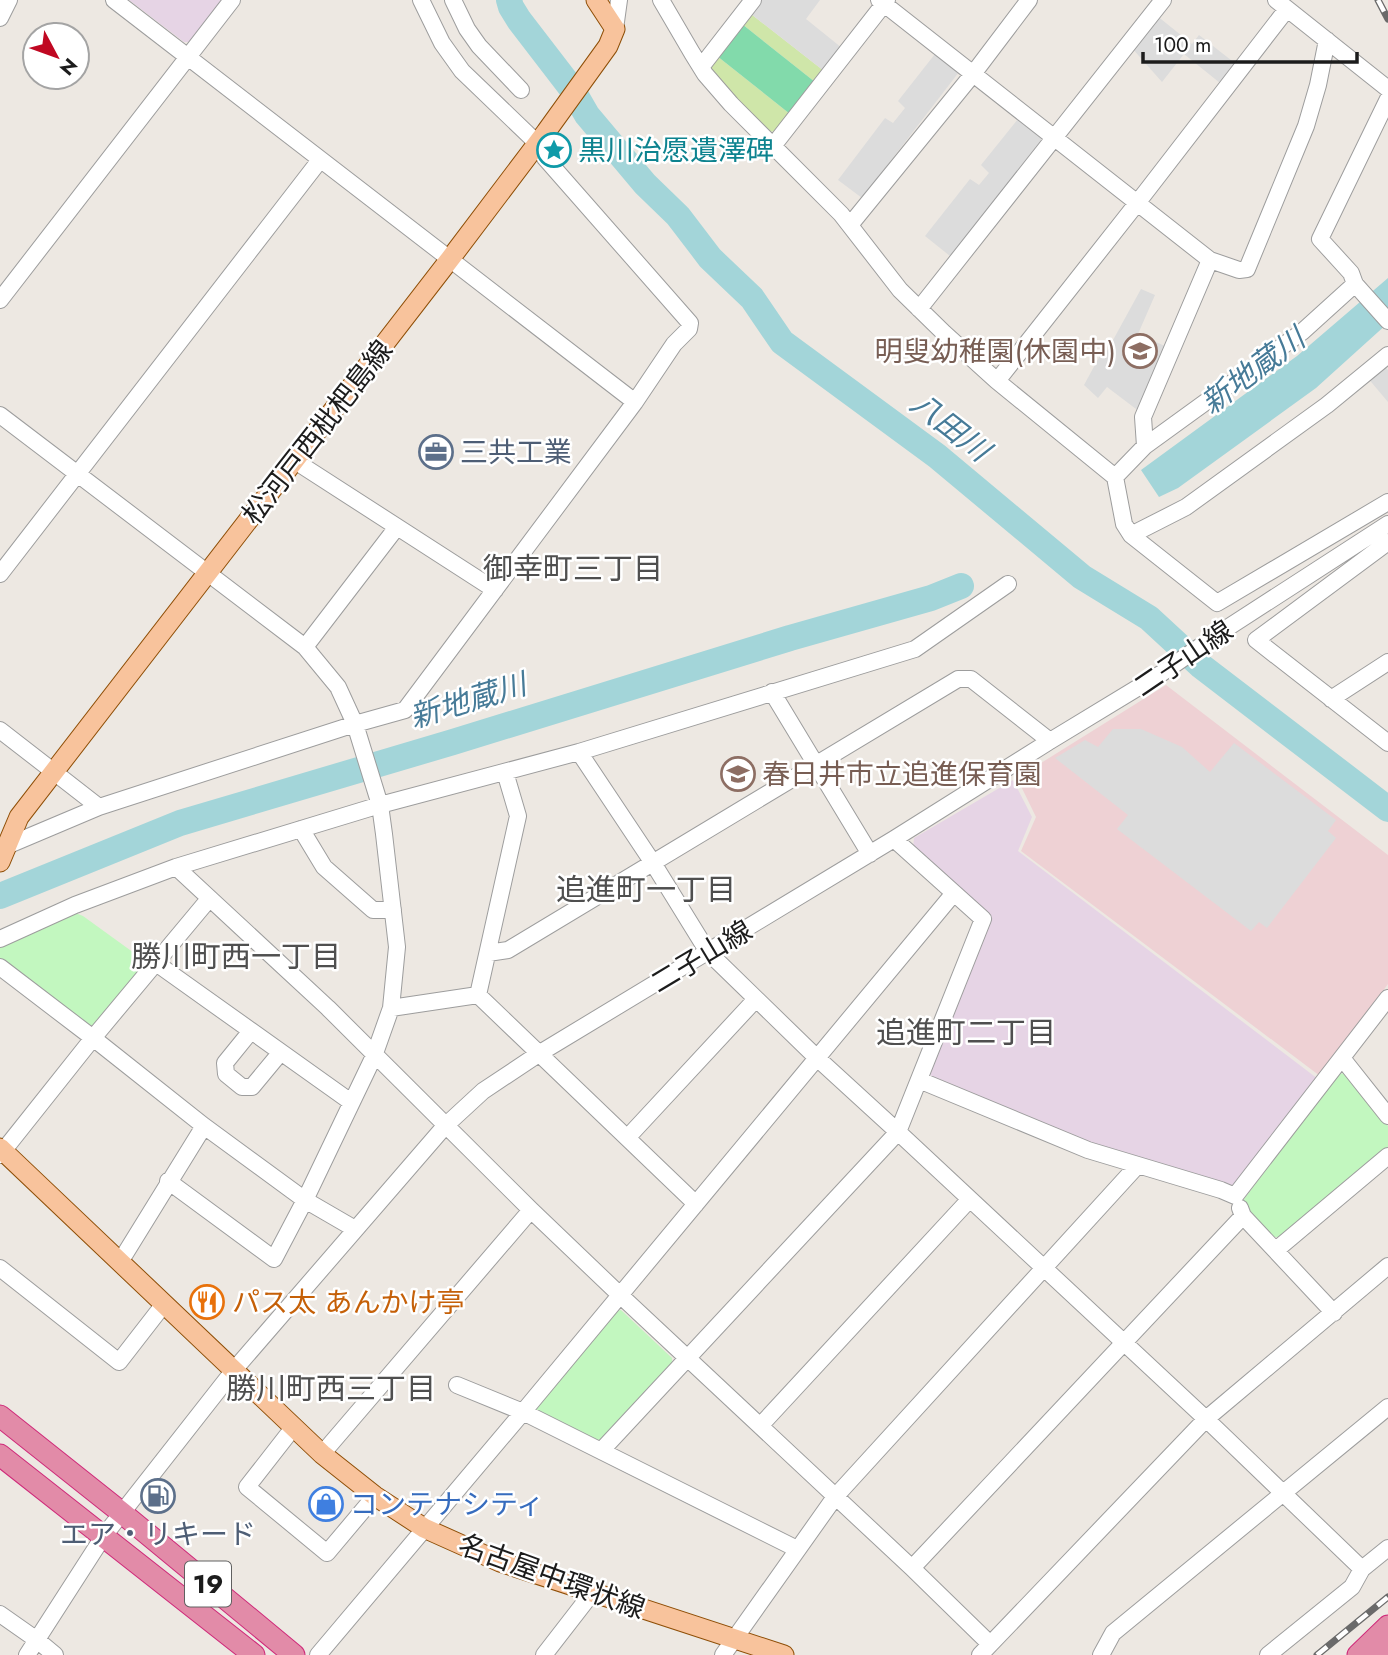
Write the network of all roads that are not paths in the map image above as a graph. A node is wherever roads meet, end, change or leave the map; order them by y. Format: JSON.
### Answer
{"nodes":[{"id":1,"x":9,"y":0,"type":"edge"},
{"id":2,"x":114,"y":0,"type":"edge"},
{"id":3,"x":232,"y":0,"type":"edge"},
{"id":4,"x":421,"y":0,"type":"edge"},
{"id":5,"x":453,"y":0,"type":"edge"},
{"id":6,"x":596,"y":0,"type":"edge"},
{"id":7,"x":619,"y":0,"type":"edge"},
{"id":8,"x":661,"y":0,"type":"edge"},
{"id":9,"x":753,"y":0,"type":"edge"},
{"id":10,"x":1029,"y":0,"type":"edge"},
{"id":11,"x":1163,"y":0,"type":"edge"},
{"id":12,"x":883,"y":1,"type":"edge"},
{"id":13,"x":1282,"y":4,"type":"edge"},
{"id":14,"x":0,"y":18,"type":"edge"},
{"id":15,"x":612,"y":37,"type":"junction"},
{"id":16,"x":1327,"y":40,"type":"junction"},
{"id":17,"x":188,"y":57,"type":"junction"},
{"id":18,"x":701,"y":67,"type":"junction"},
{"id":19,"x":973,"y":74,"type":"junction"},
{"id":20,"x":1388,"y":89,"type":"edge"},
{"id":21,"x":521,"y":90,"type":"dead end"},
{"id":22,"x":1388,"y":99,"type":"edge"},
{"id":23,"x":542,"y":138,"type":"junction"},
{"id":24,"x":1056,"y":138,"type":"junction"},
{"id":25,"x":773,"y":146,"type":"junction"},
{"id":26,"x":320,"y":160,"type":"junction"},
{"id":27,"x":1138,"y":202,"type":"junction"},
{"id":28,"x":850,"y":225,"type":"junction"},
{"id":29,"x":450,"y":259,"type":"junction"},
{"id":30,"x":1210,"y":260,"type":"junction"},
{"id":31,"x":1357,"y":287,"type":"junction"},
{"id":32,"x":0,"y":300,"type":"edge"},
{"id":33,"x":919,"y":309,"type":"junction"},
{"id":34,"x":1388,"y":321,"type":"edge"},
{"id":35,"x":1388,"y":355,"type":"edge"},
{"id":36,"x":997,"y":381,"type":"junction"},
{"id":37,"x":635,"y":402,"type":"junction"},
{"id":38,"x":0,"y":415,"type":"edge"},
{"id":39,"x":1145,"y":446,"type":"junction"},
{"id":40,"x":295,"y":461,"type":"junction"},
{"id":41,"x":77,"y":474,"type":"junction"},
{"id":42,"x":1115,"y":477,"type":"junction"},
{"id":43,"x":1388,"y":502,"type":"edge"},
{"id":44,"x":1388,"y":524,"type":"edge"},
{"id":45,"x":397,"y":527,"type":"junction"},
{"id":46,"x":1131,"y":535,"type":"junction"},
{"id":47,"x":1388,"y":542,"type":"edge"},
{"id":48,"x":207,"y":573,"type":"junction"},
{"id":49,"x":0,"y":574,"type":"edge"},
{"id":50,"x":1008,"y":584,"type":"dead end"},
{"id":51,"x":495,"y":590,"type":"junction"},
{"id":52,"x":305,"y":647,"type":"junction"},
{"id":53,"x":1388,"y":662,"type":"edge"},
{"id":54,"x":772,"y":692,"type":"junction"},
{"id":55,"x":1331,"y":699,"type":"junction"},
{"id":56,"x":355,"y":724,"type":"junction"},
{"id":57,"x":0,"y":730,"type":"edge"},
{"id":58,"x":1050,"y":741,"type":"junction"},
{"id":59,"x":1388,"y":743,"type":"edge"},
{"id":60,"x":579,"y":752,"type":"junction"},
{"id":61,"x":817,"y":764,"type":"junction"},
{"id":62,"x":54,"y":772,"type":"junction"},
{"id":63,"x":505,"y":772,"type":"junction"},
{"id":64,"x":380,"y":806,"type":"junction"},
{"id":65,"x":99,"y":807,"type":"junction"},
{"id":66,"x":301,"y":829,"type":"junction"},
{"id":67,"x":894,"y":839,"type":"junction"},
{"id":68,"x":2,"y":853,"type":"edge"},
{"id":69,"x":870,"y":854,"type":"junction"},
{"id":70,"x":653,"y":863,"type":"junction"},
{"id":71,"x":176,"y":867,"type":"junction"},
{"id":72,"x":954,"y":893,"type":"junction"},
{"id":73,"x":209,"y":899,"type":"junction"},
{"id":74,"x":393,"y":910,"type":"junction"},
{"id":75,"x":0,"y":939,"type":"edge"},
{"id":76,"x":708,"y":952,"type":"junction"},
{"id":77,"x":488,"y":953,"type":"junction"},
{"id":78,"x":156,"y":963,"type":"junction"},
{"id":79,"x":0,"y":967,"type":"edge"},
{"id":80,"x":478,"y":995,"type":"junction"},
{"id":81,"x":1388,"y":998,"type":"edge"},
{"id":82,"x":756,"y":999,"type":"junction"},
{"id":83,"x":391,"y":1008,"type":"junction"},
{"id":84,"x":251,"y":1031,"type":"junction"},
{"id":85,"x":93,"y":1038,"type":"junction"},
{"id":86,"x":281,"y":1052,"type":"junction"},
{"id":87,"x":540,"y":1053,"type":"junction"},
{"id":88,"x":374,"y":1056,"type":"junction"},
{"id":89,"x":816,"y":1057,"type":"junction"},
{"id":90,"x":1342,"y":1058,"type":"junction"},
{"id":91,"x":919,"y":1080,"type":"junction"},
{"id":92,"x":351,"y":1102,"type":"junction"},
{"id":93,"x":1388,"y":1116,"type":"edge"},
{"id":94,"x":204,"y":1126,"type":"junction"},
{"id":95,"x":445,"y":1126,"type":"junction"},
{"id":96,"x":898,"y":1132,"type":"junction"},
{"id":97,"x":627,"y":1138,"type":"junction"},
{"id":98,"x":1,"y":1151,"type":"edge"},
{"id":99,"x":1388,"y":1156,"type":"edge"},
{"id":100,"x":1137,"y":1166,"type":"junction"},
{"id":101,"x":168,"y":1181,"type":"junction"},
{"id":102,"x":1235,"y":1196,"type":"junction"},
{"id":103,"x":305,"y":1199,"type":"junction"},
{"id":104,"x":970,"y":1199,"type":"junction"},
{"id":105,"x":696,"y":1204,"type":"junction"},
{"id":106,"x":531,"y":1210,"type":"junction"},
{"id":107,"x":1244,"y":1216,"type":"junction"},
{"id":108,"x":355,"y":1229,"type":"junction"},
{"id":109,"x":1276,"y":1250,"type":"junction"},
{"id":110,"x":120,"y":1262,"type":"junction"},
{"id":111,"x":1388,"y":1266,"type":"edge"},
{"id":112,"x":0,"y":1268,"type":"edge"},
{"id":113,"x":1044,"y":1268,"type":"junction"},
{"id":114,"x":620,"y":1295,"type":"junction"},
{"id":115,"x":164,"y":1304,"type":"junction"},
{"id":116,"x":1334,"y":1312,"type":"junction"},
{"id":117,"x":1124,"y":1344,"type":"junction"},
{"id":118,"x":687,"y":1358,"type":"junction"},
{"id":119,"x":233,"y":1370,"type":"junction"},
{"id":120,"x":457,"y":1385,"type":"dead end"},
{"id":121,"x":1388,"y":1406,"type":"edge"},
{"id":122,"x":523,"y":1412,"type":"junction"},
{"id":123,"x":0,"y":1416,"type":"edge"},
{"id":124,"x":1206,"y":1419,"type":"junction"},
{"id":125,"x":760,"y":1426,"type":"junction"},
{"id":126,"x":293,"y":1427,"type":"junction"},
{"id":127,"x":601,"y":1451,"type":"junction"},
{"id":128,"x":322,"y":1454,"type":"junction"},
{"id":129,"x":0,"y":1455,"type":"edge"},
{"id":130,"x":1283,"y":1493,"type":"junction"},
{"id":131,"x":375,"y":1496,"type":"junction"},
{"id":132,"x":835,"y":1497,"type":"junction"},
{"id":133,"x":122,"y":1513,"type":"junction"},
{"id":134,"x":424,"y":1528,"type":"junction"},
{"id":135,"x":103,"y":1537,"type":"junction"},
{"id":136,"x":1388,"y":1548,"type":"edge"},
{"id":137,"x":797,"y":1549,"type":"junction"},
{"id":138,"x":912,"y":1568,"type":"junction"},
{"id":139,"x":1362,"y":1569,"type":"junction"},
{"id":140,"x":592,"y":1592,"type":"junction"},
{"id":141,"x":0,"y":1614,"type":"edge"},
{"id":142,"x":1388,"y":1626,"type":"edge"},
{"id":143,"x":268,"y":1633,"type":"junction"},
{"id":144,"x":1388,"y":1637,"type":"edge"},
{"id":145,"x":37,"y":1640,"type":"junction"},
{"id":146,"x":729,"y":1647,"type":"edge"},
{"id":147,"x":985,"y":1649,"type":"edge"},
{"id":148,"x":1388,"y":1651,"type":"edge"},
{"id":149,"x":253,"y":1654,"type":"edge"},
{"id":150,"x":27,"y":1655,"type":"edge"},
{"id":151,"x":55,"y":1655,"type":"edge"},
{"id":152,"x":294,"y":1655,"type":"edge"},
{"id":153,"x":306,"y":1655,"type":"edge"},
{"id":154,"x":318,"y":1655,"type":"edge"},
{"id":155,"x":544,"y":1655,"type":"edge"},
{"id":156,"x":784,"y":1655,"type":"edge"},
{"id":157,"x":1101,"y":1655,"type":"edge"},
{"id":158,"x":1268,"y":1655,"type":"edge"},
{"id":159,"x":1358,"y":1655,"type":"edge"},
{"id":160,"x":1366,"y":1655,"type":"edge"},
{"id":161,"x":1383,"y":1655,"type":"edge"}],
"edges":[{"from":1,"to":14,"type":"street"},
{"from":2,"to":17,"type":"street"},
{"from":3,"to":17,"type":"street"},
{"from":4,"to":23,"type":"street"},
{"from":5,"to":21,"type":"street"},
{"from":6,"to":15,"type":"main road"},
{"from":7,"to":15,"type":"street"},
{"from":8,"to":18,"type":"street"},
{"from":9,"to":18,"type":"street"},
{"from":10,"to":19,"type":"street"},
{"from":11,"to":24,"type":"street"},
{"from":12,"to":19,"type":"street"},
{"from":12,"to":25,"type":"street"},
{"from":13,"to":16,"type":"street"},
{"from":13,"to":27,"type":"street"},
{"from":15,"to":23,"type":"main road","name":"松河戸西枇杷島線"},
{"from":16,"to":20,"type":"street"},
{"from":16,"to":30,"type":"street"},
{"from":17,"to":26,"type":"street"},
{"from":17,"to":32,"type":"street"},
{"from":18,"to":25,"type":"street"},
{"from":19,"to":24,"type":"street"},
{"from":19,"to":28,"type":"street"},
{"from":22,"to":31,"type":"street"},
{"from":23,"to":29,"type":"main road","name":"松河戸西枇杷島線"},
{"from":23,"to":37,"type":"street"},
{"from":24,"to":27,"type":"street"},
{"from":24,"to":33,"type":"street"},
{"from":25,"to":28,"type":"street"},
{"from":26,"to":29,"type":"street"},
{"from":26,"to":41,"type":"street"},
{"from":27,"to":30,"type":"street"},
{"from":27,"to":36,"type":"street"},
{"from":28,"to":33,"type":"street"},
{"from":29,"to":37,"type":"street"},
{"from":29,"to":40,"type":"main road","name":"松河戸西枇杷島線"},
{"from":30,"to":39,"type":"street"},
{"from":31,"to":34,"type":"street"},
{"from":31,"to":39,"type":"street"},
{"from":33,"to":36,"type":"street"},
{"from":35,"to":46,"type":"street"},
{"from":36,"to":42,"type":"street"},
{"from":37,"to":51,"type":"street"},
{"from":38,"to":41,"type":"street"},
{"from":39,"to":42,"type":"street"},
{"from":40,"to":45,"type":"street"},
{"from":40,"to":48,"type":"main road","name":"松河戸西枇杷島線"},
{"from":41,"to":48,"type":"street"},
{"from":41,"to":49,"type":"street"},
{"from":42,"to":46,"type":"street"},
{"from":43,"to":46,"type":"street"},
{"from":44,"to":58,"type":"street","name":"二子山線"},
{"from":45,"to":51,"type":"street"},
{"from":45,"to":52,"type":"street"},
{"from":47,"to":55,"type":"street"},
{"from":48,"to":52,"type":"street"},
{"from":48,"to":62,"type":"main road","name":"松河戸西枇杷島線"},
{"from":50,"to":54,"type":"street"},
{"from":51,"to":56,"type":"street"},
{"from":52,"to":56,"type":"street"},
{"from":53,"to":55,"type":"street"},
{"from":54,"to":60,"type":"street"},
{"from":54,"to":61,"type":"street"},
{"from":55,"to":59,"type":"street"},
{"from":56,"to":64,"type":"street"},
{"from":56,"to":65,"type":"street"},
{"from":57,"to":62,"type":"street"},
{"from":58,"to":61,"type":"street"},
{"from":58,"to":67,"type":"street","name":"二子山線"},
{"from":60,"to":63,"type":"street"},
{"from":60,"to":70,"type":"street"},
{"from":61,"to":69,"type":"street"},
{"from":61,"to":70,"type":"street"},
{"from":62,"to":65,"type":"street"},
{"from":62,"to":68,"type":"main road","name":"松河戸西枇杷島線"},
{"from":63,"to":64,"type":"street"},
{"from":63,"to":77,"type":"street"},
{"from":64,"to":66,"type":"street"},
{"from":64,"to":74,"type":"street"},
{"from":65,"to":68,"type":"street"},
{"from":66,"to":71,"type":"street"},
{"from":66,"to":74,"type":"street"},
{"from":67,"to":69,"type":"street","name":"二子山線"},
{"from":67,"to":72,"type":"street"},
{"from":69,"to":76,"type":"street","name":"二子山線"},
{"from":70,"to":76,"type":"street"},
{"from":70,"to":77,"type":"street"},
{"from":71,"to":73,"type":"street"},
{"from":71,"to":75,"type":"street"},
{"from":72,"to":89,"type":"street"},
{"from":72,"to":91,"type":"street"},
{"from":73,"to":78,"type":"street"},
{"from":73,"to":88,"type":"street"},
{"from":74,"to":83,"type":"street"},
{"from":76,"to":82,"type":"street"},
{"from":76,"to":87,"type":"street","name":"二子山線"},
{"from":77,"to":80,"type":"street"},
{"from":78,"to":84,"type":"street"},
{"from":78,"to":85,"type":"street"},
{"from":79,"to":85,"type":"street"},
{"from":80,"to":83,"type":"street"},
{"from":80,"to":87,"type":"street"},
{"from":81,"to":90,"type":"street"},
{"from":82,"to":89,"type":"street"},
{"from":82,"to":97,"type":"street"},
{"from":83,"to":88,"type":"street"},
{"from":84,"to":86,"type":"street"},
{"from":84,"to":86,"type":"street"},
{"from":85,"to":94,"type":"street"},
{"from":85,"to":98,"type":"street"},
{"from":86,"to":92,"type":"street"},
{"from":87,"to":95,"type":"street","name":"二子山線"},
{"from":87,"to":97,"type":"street"},
{"from":88,"to":92,"type":"street"},
{"from":88,"to":95,"type":"street"},
{"from":89,"to":96,"type":"street"},
{"from":89,"to":105,"type":"street"},
{"from":90,"to":93,"type":"street"},
{"from":90,"to":102,"type":"street"},
{"from":91,"to":96,"type":"street"},
{"from":91,"to":100,"type":"street"},
{"from":92,"to":103,"type":"street"},
{"from":94,"to":101,"type":"street"},
{"from":94,"to":103,"type":"street"},
{"from":95,"to":106,"type":"street"},
{"from":95,"to":108,"type":"street","name":"二子山線"},
{"from":96,"to":104,"type":"street"},
{"from":96,"to":118,"type":"street"},
{"from":97,"to":105,"type":"street"},
{"from":98,"to":110,"type":"main road","name":"名古屋中環状線"},
{"from":99,"to":109,"type":"street"},
{"from":100,"to":102,"type":"street"},
{"from":100,"to":113,"type":"street"},
{"from":101,"to":103,"type":"street"},
{"from":101,"to":110,"type":"street"},
{"from":102,"to":107,"type":"street"},
{"from":103,"to":108,"type":"street"},
{"from":104,"to":113,"type":"street"},
{"from":104,"to":125,"type":"street"},
{"from":105,"to":114,"type":"street"},
{"from":106,"to":114,"type":"street"},
{"from":106,"to":128,"type":"street"},
{"from":107,"to":109,"type":"street"},
{"from":107,"to":117,"type":"street"},
{"from":108,"to":119,"type":"street","name":"二子山線"},
{"from":109,"to":116,"type":"street"},
{"from":110,"to":115,"type":"main road","name":"名古屋中環状線"},
{"from":111,"to":116,"type":"street"},
{"from":112,"to":115,"type":"street"},
{"from":113,"to":117,"type":"street"},
{"from":113,"to":132,"type":"street"},
{"from":114,"to":118,"type":"street"},
{"from":114,"to":122,"type":"street"},
{"from":115,"to":119,"type":"main road","name":"名古屋中環状線"},
{"from":116,"to":124,"type":"street"},
{"from":117,"to":124,"type":"street"},
{"from":117,"to":138,"type":"street"},
{"from":118,"to":125,"type":"street"},
{"from":118,"to":127,"type":"street"},
{"from":119,"to":126,"type":"main road","name":"名古屋中環状線"},
{"from":119,"to":133,"type":"street","name":"二子山線"},
{"from":120,"to":122,"type":"street"},
{"from":121,"to":130,"type":"street"},
{"from":122,"to":127,"type":"street"},
{"from":122,"to":134,"type":"street"},
{"from":123,"to":133,"type":"highway","number":"19"},
{"from":124,"to":130,"type":"street"},
{"from":124,"to":147,"type":"street"},
{"from":125,"to":132,"type":"street"},
{"from":126,"to":128,"type":"main road","name":"名古屋中環状線"},
{"from":126,"to":131,"type":"street"},
{"from":127,"to":137,"type":"street"},
{"from":128,"to":131,"type":"main road","name":"名古屋中環状線"},
{"from":129,"to":135,"type":"highway","number":"19"},
{"from":130,"to":139,"type":"street"},
{"from":130,"to":157,"type":"street"},
{"from":131,"to":134,"type":"main road","name":"名古屋中環状線"},
{"from":132,"to":137,"type":"street"},
{"from":132,"to":138,"type":"street"},
{"from":133,"to":135,"type":"street","name":"二子山線"},
{"from":133,"to":143,"type":"highway","number":"19"},
{"from":134,"to":140,"type":"main road","name":"名古屋中環状線"},
{"from":134,"to":154,"type":"street"},
{"from":135,"to":145,"type":"street","name":"二子山線"},
{"from":135,"to":149,"type":"highway","number":"19"},
{"from":136,"to":139,"type":"street"},
{"from":137,"to":146,"type":"street"},
{"from":138,"to":147,"type":"street"},
{"from":139,"to":158,"type":"street"},
{"from":140,"to":146,"type":"main road","name":"名古屋中環状線"},
{"from":140,"to":155,"type":"street"},
{"from":141,"to":145,"type":"street"},
{"from":142,"to":159,"type":"highway"},
{"from":143,"to":152,"type":"highway","number":"19"},
{"from":143,"to":153,"type":"highway"},
{"from":144,"to":160,"type":"highway"},
{"from":145,"to":150,"type":"street","name":"二子山線"},
{"from":145,"to":151,"type":"street"},
{"from":146,"to":156,"type":"main road","name":"名古屋中環状線"},
{"from":148,"to":161,"type":"highway"}]}
